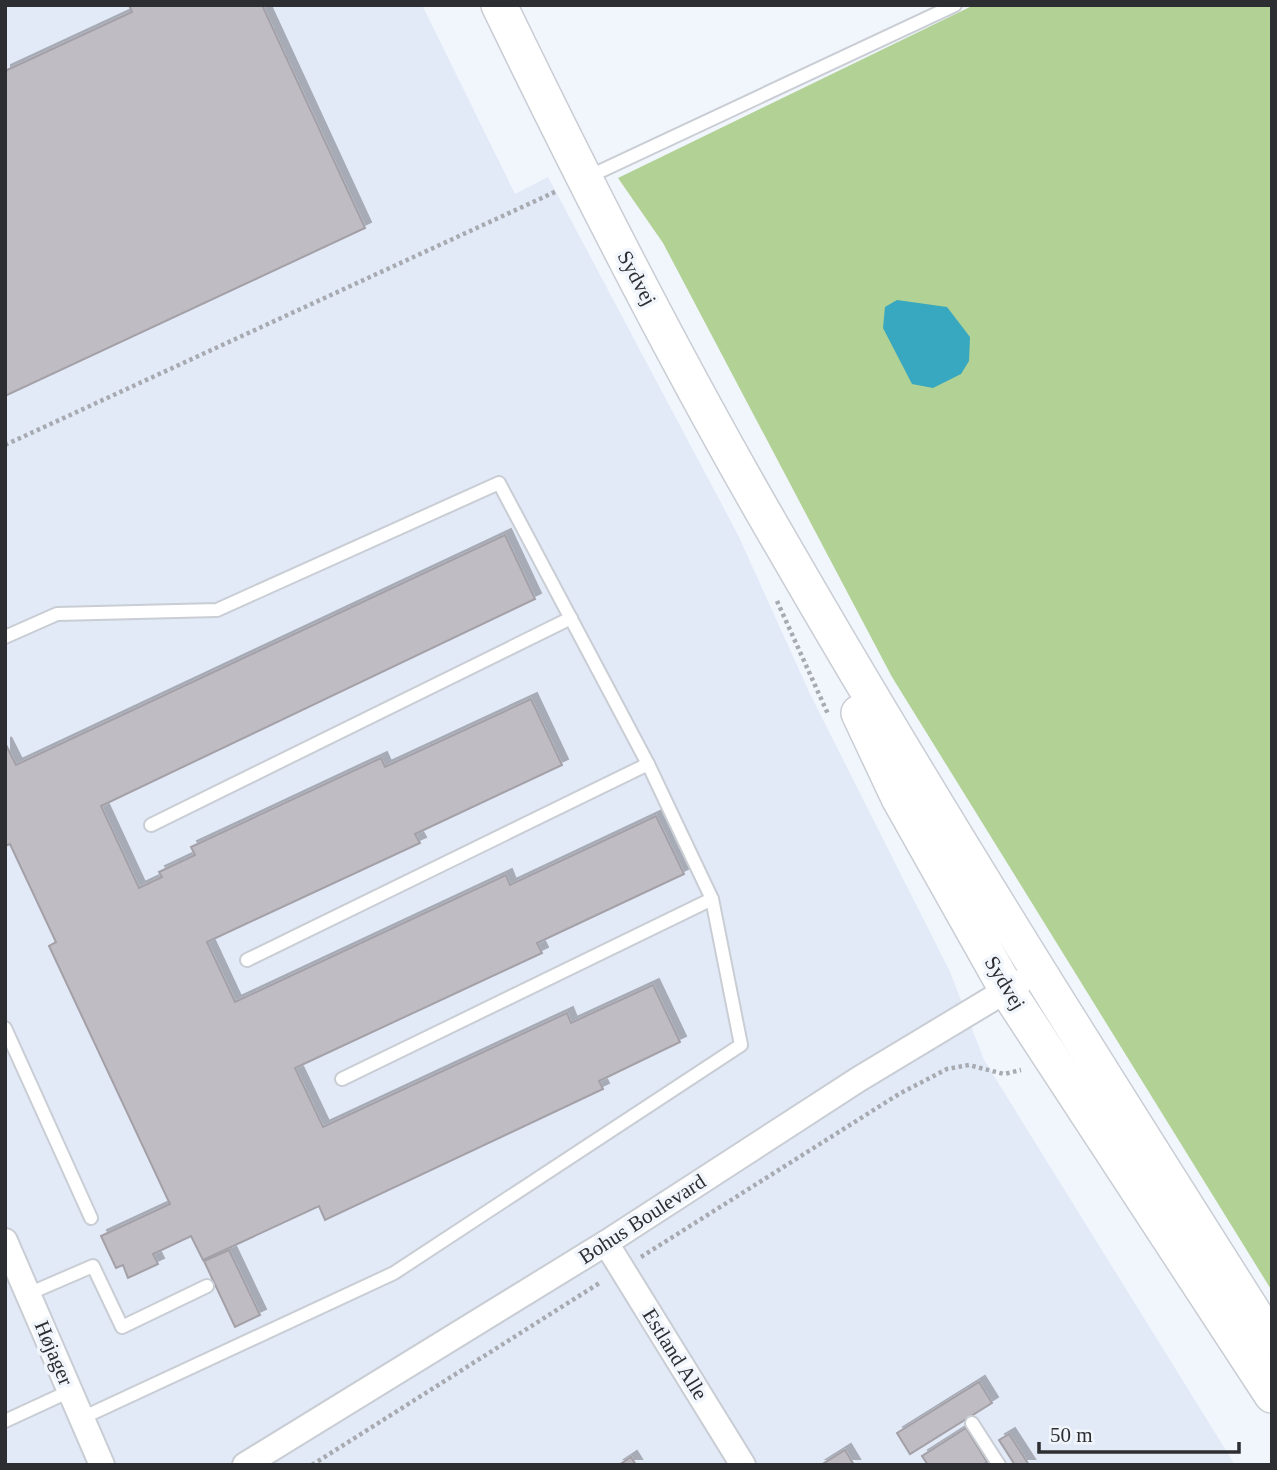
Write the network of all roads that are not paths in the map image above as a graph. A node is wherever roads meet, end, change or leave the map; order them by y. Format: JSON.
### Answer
{"nodes":[{"id":1,"x":499,"y":5,"type":"edge"},
{"id":2,"x":955,"y":5,"type":"edge"},
{"id":3,"x":583,"y":179,"type":"junction"},
{"id":4,"x":783,"y":547,"type":"junction"},
{"id":5,"x":571,"y":618,"type":"junction"},
{"id":6,"x":5,"y":637,"type":"edge"},
{"id":7,"x":648,"y":764,"type":"junction"},
{"id":8,"x":150,"y":825,"type":"dead end"},
{"id":9,"x":712,"y":899,"type":"junction"},
{"id":10,"x":247,"y":960,"type":"dead end"},
{"id":11,"x":1037,"y":971,"type":"junction"},
{"id":12,"x":1007,"y":990,"type":"junction"},
{"id":13,"x":5,"y":1028,"type":"edge"},
{"id":14,"x":342,"y":1079,"type":"dead end"},
{"id":15,"x":91,"y":1218,"type":"dead end"},
{"id":16,"x":5,"y":1241,"type":"edge"},
{"id":17,"x":606,"y":1244,"type":"junction"},
{"id":18,"x":207,"y":1286,"type":"dead end"},
{"id":19,"x":28,"y":1294,"type":"junction"},
{"id":20,"x":1272,"y":1342,"type":"edge"},
{"id":21,"x":70,"y":1391,"type":"junction"},
{"id":22,"x":1272,"y":1395,"type":"edge"},
{"id":23,"x":82,"y":1418,"type":"junction"},
{"id":24,"x":5,"y":1421,"type":"edge"},
{"id":25,"x":972,"y":1423,"type":"dead end"},
{"id":26,"x":102,"y":1465,"type":"edge"},
{"id":27,"x":245,"y":1465,"type":"edge"},
{"id":28,"x":743,"y":1465,"type":"edge"},
{"id":29,"x":999,"y":1465,"type":"edge"}],
"edges":[{"from":1,"to":3,"type":"main road","name":"Sydvej"},
{"from":2,"to":3,"type":"lane"},
{"from":3,"to":4,"type":"main road","name":"Sydvej"},
{"from":4,"to":11,"type":"main road","name":"Sydvej"},
{"from":4,"to":12,"type":"main road","name":"Sydvej"},
{"from":5,"to":6,"type":"lane"},
{"from":5,"to":7,"type":"lane"},
{"from":5,"to":8,"type":"lane"},
{"from":7,"to":9,"type":"lane"},
{"from":7,"to":10,"type":"lane"},
{"from":9,"to":14,"type":"lane"},
{"from":9,"to":23,"type":"lane"},
{"from":11,"to":12,"type":"street","name":"Bohus Boulevard"},
{"from":11,"to":20,"type":"main road","name":"Sydvej"},
{"from":12,"to":17,"type":"street","name":"Bohus Boulevard"},
{"from":12,"to":22,"type":"main road","name":"Sydvej"},
{"from":13,"to":15,"type":"lane"},
{"from":16,"to":19,"type":"street","name":"Højager"},
{"from":17,"to":27,"type":"street","name":"Bohus Boulevard"},
{"from":17,"to":28,"type":"street","name":"Estland Alle"},
{"from":18,"to":19,"type":"lane"},
{"from":19,"to":21,"type":"street","name":"Højager"},
{"from":21,"to":23,"type":"street","name":"Højager"},
{"from":21,"to":24,"type":"lane"},
{"from":23,"to":26,"type":"street","name":"Højager"},
{"from":25,"to":29,"type":"lane"}]}
